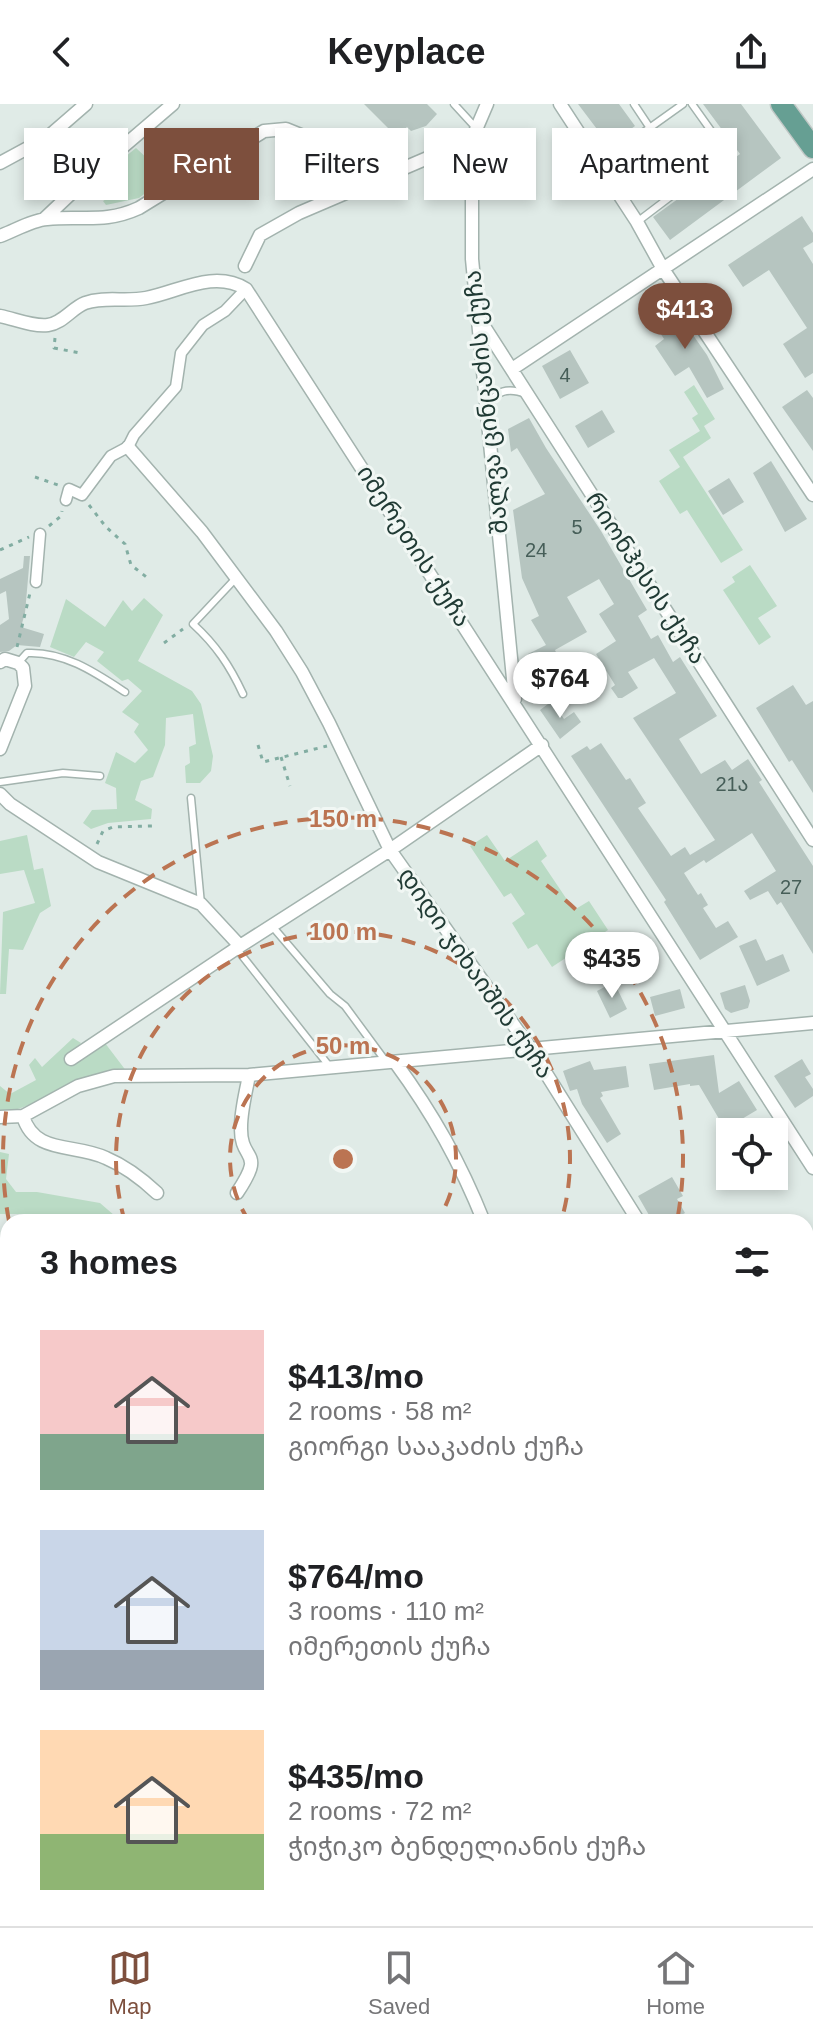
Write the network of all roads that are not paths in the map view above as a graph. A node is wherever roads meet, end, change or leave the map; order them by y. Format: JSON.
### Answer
{"nodes":[{"id":1,"x":86,"y":104,"type":"edge"},
{"id":2,"x":173,"y":104,"type":"edge"},
{"id":3,"x":454,"y":104,"type":"edge"},
{"id":4,"x":487,"y":104,"type":"edge"},
{"id":5,"x":560,"y":104,"type":"edge"},
{"id":6,"x":634,"y":104,"type":"edge"},
{"id":7,"x":683,"y":104,"type":"edge"},
{"id":8,"x":692,"y":104,"type":"edge"},
{"id":9,"x":781,"y":104,"type":"edge"},
{"id":10,"x":470,"y":128,"type":"edge"},
{"id":11,"x":477,"y":128,"type":"edge"},
{"id":12,"x":576,"y":128,"type":"edge"},
{"id":13,"x":650,"y":128,"type":"joint"},
{"id":14,"x":275,"y":130,"type":"edge"},
{"id":15,"x":813,"y":148,"type":"edge"},
{"id":16,"x":0,"y":163,"type":"edge"},
{"id":17,"x":813,"y":169,"type":"edge"},
{"id":18,"x":328,"y":200,"type":"edge"},
{"id":19,"x":473,"y":200,"type":"edge"},
{"id":20,"x":623,"y":200,"type":"edge"},
{"id":21,"x":44,"y":219,"type":"junction"},
{"id":22,"x":637,"y":222,"type":"junction"},
{"id":23,"x":0,"y":236,"type":"edge"},
{"id":24,"x":245,"y":266,"type":"dead end"},
{"id":25,"x":663,"y":269,"type":"junction"},
{"id":26,"x":246,"y":289,"type":"junction"},
{"id":27,"x":0,"y":316,"type":"edge"},
{"id":28,"x":478,"y":317,"type":"junction"},
{"id":29,"x":512,"y":369,"type":"junction"},
{"id":30,"x":529,"y":395,"type":"junction"},
{"id":31,"x":487,"y":412,"type":"junction"},
{"id":32,"x":128,"y":447,"type":"junction"},
{"id":33,"x":67,"y":495,"type":"road end"},
{"id":34,"x":813,"y":495,"type":"edge"},
{"id":35,"x":40,"y":534,"type":"road end"},
{"id":36,"x":237,"y":577,"type":"junction"},
{"id":37,"x":36,"y":582,"type":"road end"},
{"id":38,"x":0,"y":662,"type":"edge"},
{"id":39,"x":16,"y":662,"type":"junction"},
{"id":40,"x":125,"y":692,"type":"dead end"},
{"id":41,"x":243,"y":694,"type":"dead end"},
{"id":42,"x":516,"y":703,"type":"junction"},
{"id":43,"x":542,"y":745,"type":"junction"},
{"id":44,"x":0,"y":749,"type":"edge"},
{"id":45,"x":100,"y":776,"type":"dead end"},
{"id":46,"x":0,"y":782,"type":"edge"},
{"id":47,"x":0,"y":794,"type":"edge"},
{"id":48,"x":191,"y":798,"type":"dead end"},
{"id":49,"x":813,"y":840,"type":"edge"},
{"id":50,"x":390,"y":850,"type":"junction"},
{"id":51,"x":201,"y":904,"type":"junction"},
{"id":52,"x":272,"y":926,"type":"junction"},
{"id":53,"x":238,"y":947,"type":"junction"},
{"id":54,"x":813,"y":1023,"type":"edge"},
{"id":55,"x":726,"y":1030,"type":"junction"},
{"id":56,"x":532,"y":1051,"type":"junction"},
{"id":57,"x":71,"y":1059,"type":"dead end"},
{"id":58,"x":391,"y":1063,"type":"junction"},
{"id":59,"x":330,"y":1067,"type":"junction"},
{"id":60,"x":249,"y":1075,"type":"junction"},
{"id":61,"x":23,"y":1116,"type":"junction"},
{"id":62,"x":0,"y":1117,"type":"edge"},
{"id":63,"x":813,"y":1168,"type":"edge"},
{"id":64,"x":157,"y":1193,"type":"dead end"},
{"id":65,"x":237,"y":1193,"type":"dead end"},
{"id":66,"x":480,"y":1214,"type":"edge"},
{"id":67,"x":634,"y":1214,"type":"edge"}],
"edges":[{"from":1,"to":16,"type":"street"},
{"from":2,"to":21,"type":"street"},
{"from":3,"to":10,"type":"lane"},
{"from":4,"to":11,"type":"street","name":"შალვა ცინცაძის ქუჩა"},
{"from":5,"to":12,"type":"street"},
{"from":6,"to":13,"type":"lane"},
{"from":7,"to":13,"type":"lane"},
{"from":8,"to":22,"type":"lane"},
{"from":9,"to":15,"type":"main road"},
{"from":14,"to":21,"type":"street"},
{"from":17,"to":25,"type":"street"},
{"from":18,"to":24,"type":"street"},
{"from":19,"to":28,"type":"street","name":"შალვა ცინცაძის ქუჩა"},
{"from":20,"to":22,"type":"street"},
{"from":21,"to":23,"type":"street"},
{"from":22,"to":25,"type":"street"},
{"from":25,"to":29,"type":"street"},
{"from":25,"to":34,"type":"street"},
{"from":26,"to":27,"type":"street"},
{"from":26,"to":32,"type":"street"},
{"from":26,"to":42,"type":"street","name":"იმერეთის ქუჩა"},
{"from":28,"to":29,"type":"street","name":"რიონჰესის ქუჩა"},
{"from":28,"to":31,"type":"street","name":"შალვა ცინცაძის ქუჩა"},
{"from":29,"to":30,"type":"street","name":"რიონჰესის ქუჩა"},
{"from":30,"to":31,"type":"lane"},
{"from":30,"to":49,"type":"street","name":"რიონჰესის ქუჩა"},
{"from":31,"to":42,"type":"street","name":"შალვა ცინცაძის ქუჩა"},
{"from":32,"to":33,"type":"street"},
{"from":32,"to":36,"type":"street","name":"დიდი ჯიხაიშის ქუჩა"},
{"from":35,"to":37,"type":"street"},
{"from":36,"to":41,"type":"lane"},
{"from":36,"to":50,"type":"street","name":"დიდი ჯიხაიშის ქუჩა"},
{"from":38,"to":39,"type":"street"},
{"from":39,"to":40,"type":"lane"},
{"from":39,"to":44,"type":"street"},
{"from":42,"to":43,"type":"street","name":"იმერეთის ქუჩა"},
{"from":43,"to":50,"type":"street"},
{"from":43,"to":55,"type":"street","name":"იმერეთის ქუჩა"},
{"from":45,"to":46,"type":"lane"},
{"from":47,"to":51,"type":"street"},
{"from":48,"to":51,"type":"lane"},
{"from":50,"to":52,"type":"street"},
{"from":50,"to":56,"type":"street","name":"დიდი ჯიხაიშის ქუჩა"},
{"from":51,"to":53,"type":"street"},
{"from":52,"to":53,"type":"street"},
{"from":52,"to":58,"type":"lane"},
{"from":53,"to":57,"type":"street"},
{"from":53,"to":59,"type":"lane"},
{"from":54,"to":55,"type":"street"},
{"from":55,"to":56,"type":"street"},
{"from":55,"to":63,"type":"street","name":"იმერეთის ქუჩა"},
{"from":56,"to":58,"type":"street"},
{"from":56,"to":67,"type":"street","name":"დიდი ჯიხაიშის ქუჩა"},
{"from":58,"to":59,"type":"street"},
{"from":58,"to":66,"type":"street"},
{"from":59,"to":60,"type":"street"},
{"from":60,"to":61,"type":"street"},
{"from":60,"to":65,"type":"street"},
{"from":61,"to":62,"type":"street"},
{"from":61,"to":64,"type":"street"}]}
